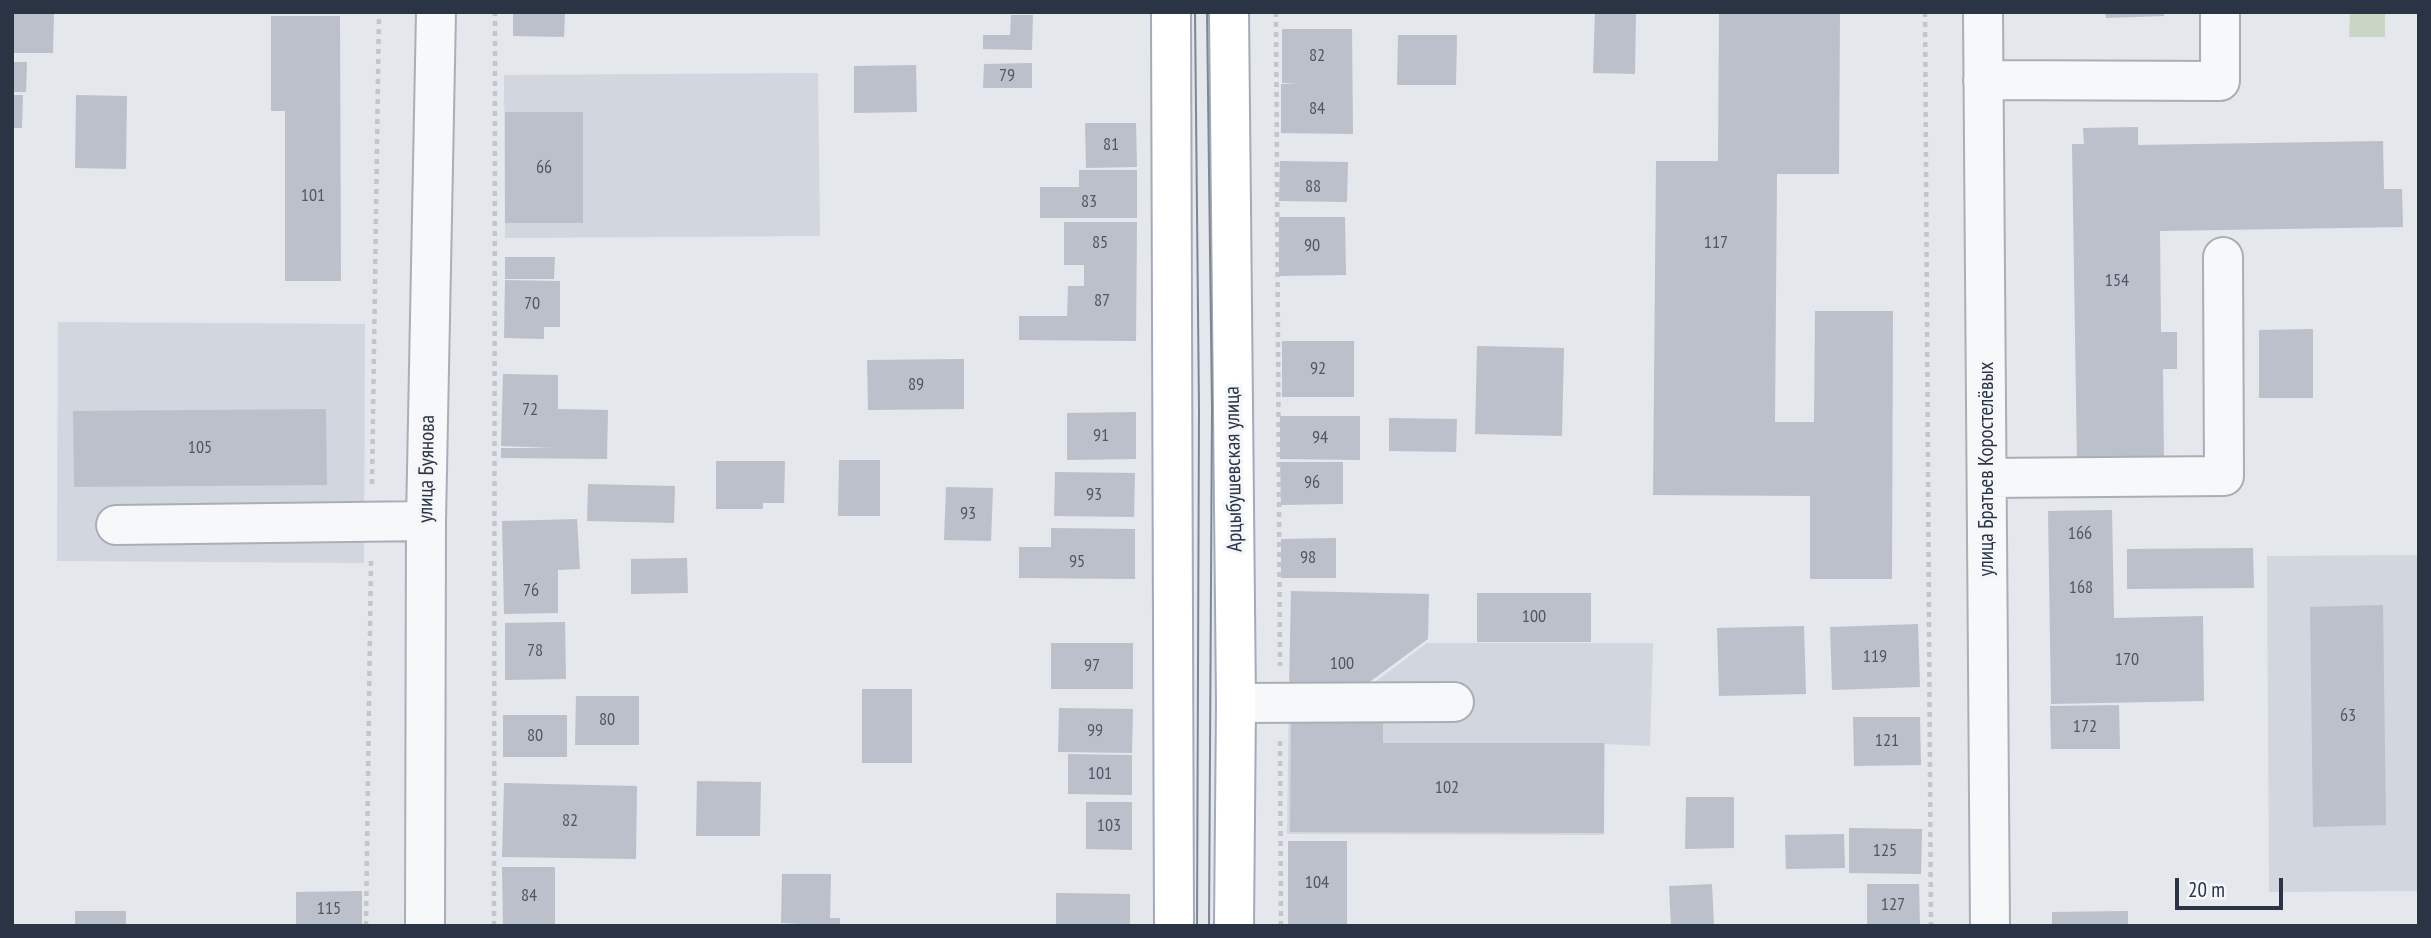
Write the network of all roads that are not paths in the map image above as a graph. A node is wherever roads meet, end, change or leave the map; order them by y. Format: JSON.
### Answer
{"nodes":[{"id":1,"x":436,"y":12,"type":"edge"},
{"id":2,"x":1171,"y":12,"type":"edge"},
{"id":3,"x":1229,"y":12,"type":"edge"},
{"id":4,"x":1983,"y":12,"type":"edge"},
{"id":5,"x":2220,"y":12,"type":"edge"},
{"id":6,"x":1983,"y":80,"type":"junction"},
{"id":7,"x":2223,"y":257,"type":"dead end"},
{"id":8,"x":1987,"y":478,"type":"junction"},
{"id":9,"x":426,"y":521,"type":"junction"},
{"id":10,"x":116,"y":525,"type":"dead end"},
{"id":11,"x":1454,"y":702,"type":"dead end"},
{"id":12,"x":1236,"y":703,"type":"junction"},
{"id":13,"x":425,"y":926,"type":"edge"},
{"id":14,"x":1174,"y":926,"type":"edge"},
{"id":15,"x":1234,"y":926,"type":"edge"},
{"id":16,"x":1990,"y":926,"type":"edge"}],
"edges":[{"from":1,"to":9,"type":"street","name":"улица Буянова"},
{"from":2,"to":14,"type":"main road"},
{"from":3,"to":12,"type":"main road","name":"Арцыбушевская улица"},
{"from":4,"to":6,"type":"street","name":"улица Братьев Коростелёвых"},
{"from":5,"to":6,"type":"street"},
{"from":6,"to":8,"type":"street","name":"улица Братьев Коростелёвых"},
{"from":7,"to":8,"type":"street"},
{"from":8,"to":16,"type":"street","name":"улица Братьев Коростелёвых"},
{"from":9,"to":10,"type":"street"},
{"from":9,"to":13,"type":"street","name":"улица Буянова"},
{"from":11,"to":12,"type":"street"},
{"from":12,"to":15,"type":"main road","name":"Арцыбушевская улица"}]}
